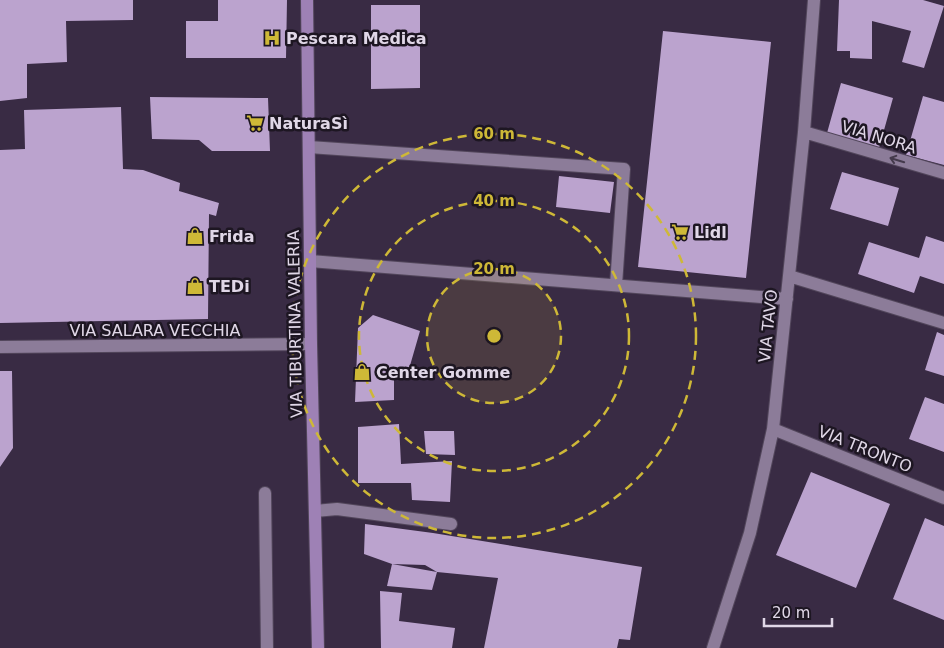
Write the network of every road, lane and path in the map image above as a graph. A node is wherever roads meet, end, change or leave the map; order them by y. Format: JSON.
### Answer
{"nodes":[{"id":1,"x":307,"y":0,"type":"edge"},
{"id":2,"x":814,"y":0,"type":"edge"},
{"id":3,"x":804,"y":132,"type":"junction"},
{"id":4,"x":309,"y":147,"type":"junction"},
{"id":5,"x":944,"y":173,"type":"edge"},
{"id":6,"x":310,"y":261,"type":"junction"},
{"id":7,"x":789,"y":276,"type":"junction"},
{"id":8,"x":616,"y":285,"type":"junction"},
{"id":9,"x":787,"y":299,"type":"junction"},
{"id":10,"x":944,"y":323,"type":"edge"},
{"id":11,"x":311,"y":344,"type":"junction"},
{"id":12,"x":0,"y":347,"type":"edge"},
{"id":13,"x":774,"y":429,"type":"junction"},
{"id":14,"x":265,"y":493,"type":"dead end"},
{"id":15,"x":944,"y":498,"type":"edge"},
{"id":16,"x":315,"y":511,"type":"junction"},
{"id":17,"x":452,"y":524,"type":"dead end"},
{"id":18,"x":267,"y":648,"type":"edge"},
{"id":19,"x":318,"y":648,"type":"edge"},
{"id":20,"x":713,"y":648,"type":"edge"}],
"edges":[{"from":1,"to":4,"type":"main road","name":"VIA TIBURTINA VALERIA"},
{"from":2,"to":3,"type":"street","name":"VIA TAVO"},
{"from":5,"to":3,"type":"street","name":"VIA NORA","one_way":true},
{"from":3,"to":7,"type":"street","name":"VIA TAVO"},
{"from":4,"to":6,"type":"main road","name":"VIA TIBURTINA VALERIA"},
{"from":4,"to":8,"type":"street"},
{"from":6,"to":8,"type":"street"},
{"from":6,"to":11,"type":"main road","name":"VIA TIBURTINA VALERIA"},
{"from":7,"to":9,"type":"street","name":"VIA TAVO"},
{"from":7,"to":10,"type":"street"},
{"from":8,"to":9,"type":"street"},
{"from":9,"to":13,"type":"street","name":"VIA TAVO"},
{"from":11,"to":12,"type":"street","name":"VIA SALARA VECCHIA"},
{"from":11,"to":16,"type":"main road","name":"VIA TIBURTINA VALERIA"},
{"from":13,"to":15,"type":"street","name":"VIA TRONTO"},
{"from":13,"to":20,"type":"street","name":"VIA TAVO"},
{"from":14,"to":18,"type":"street"},
{"from":16,"to":17,"type":"street"},
{"from":16,"to":19,"type":"main road","name":"VIA TIBURTINA VALERIA"}]}
